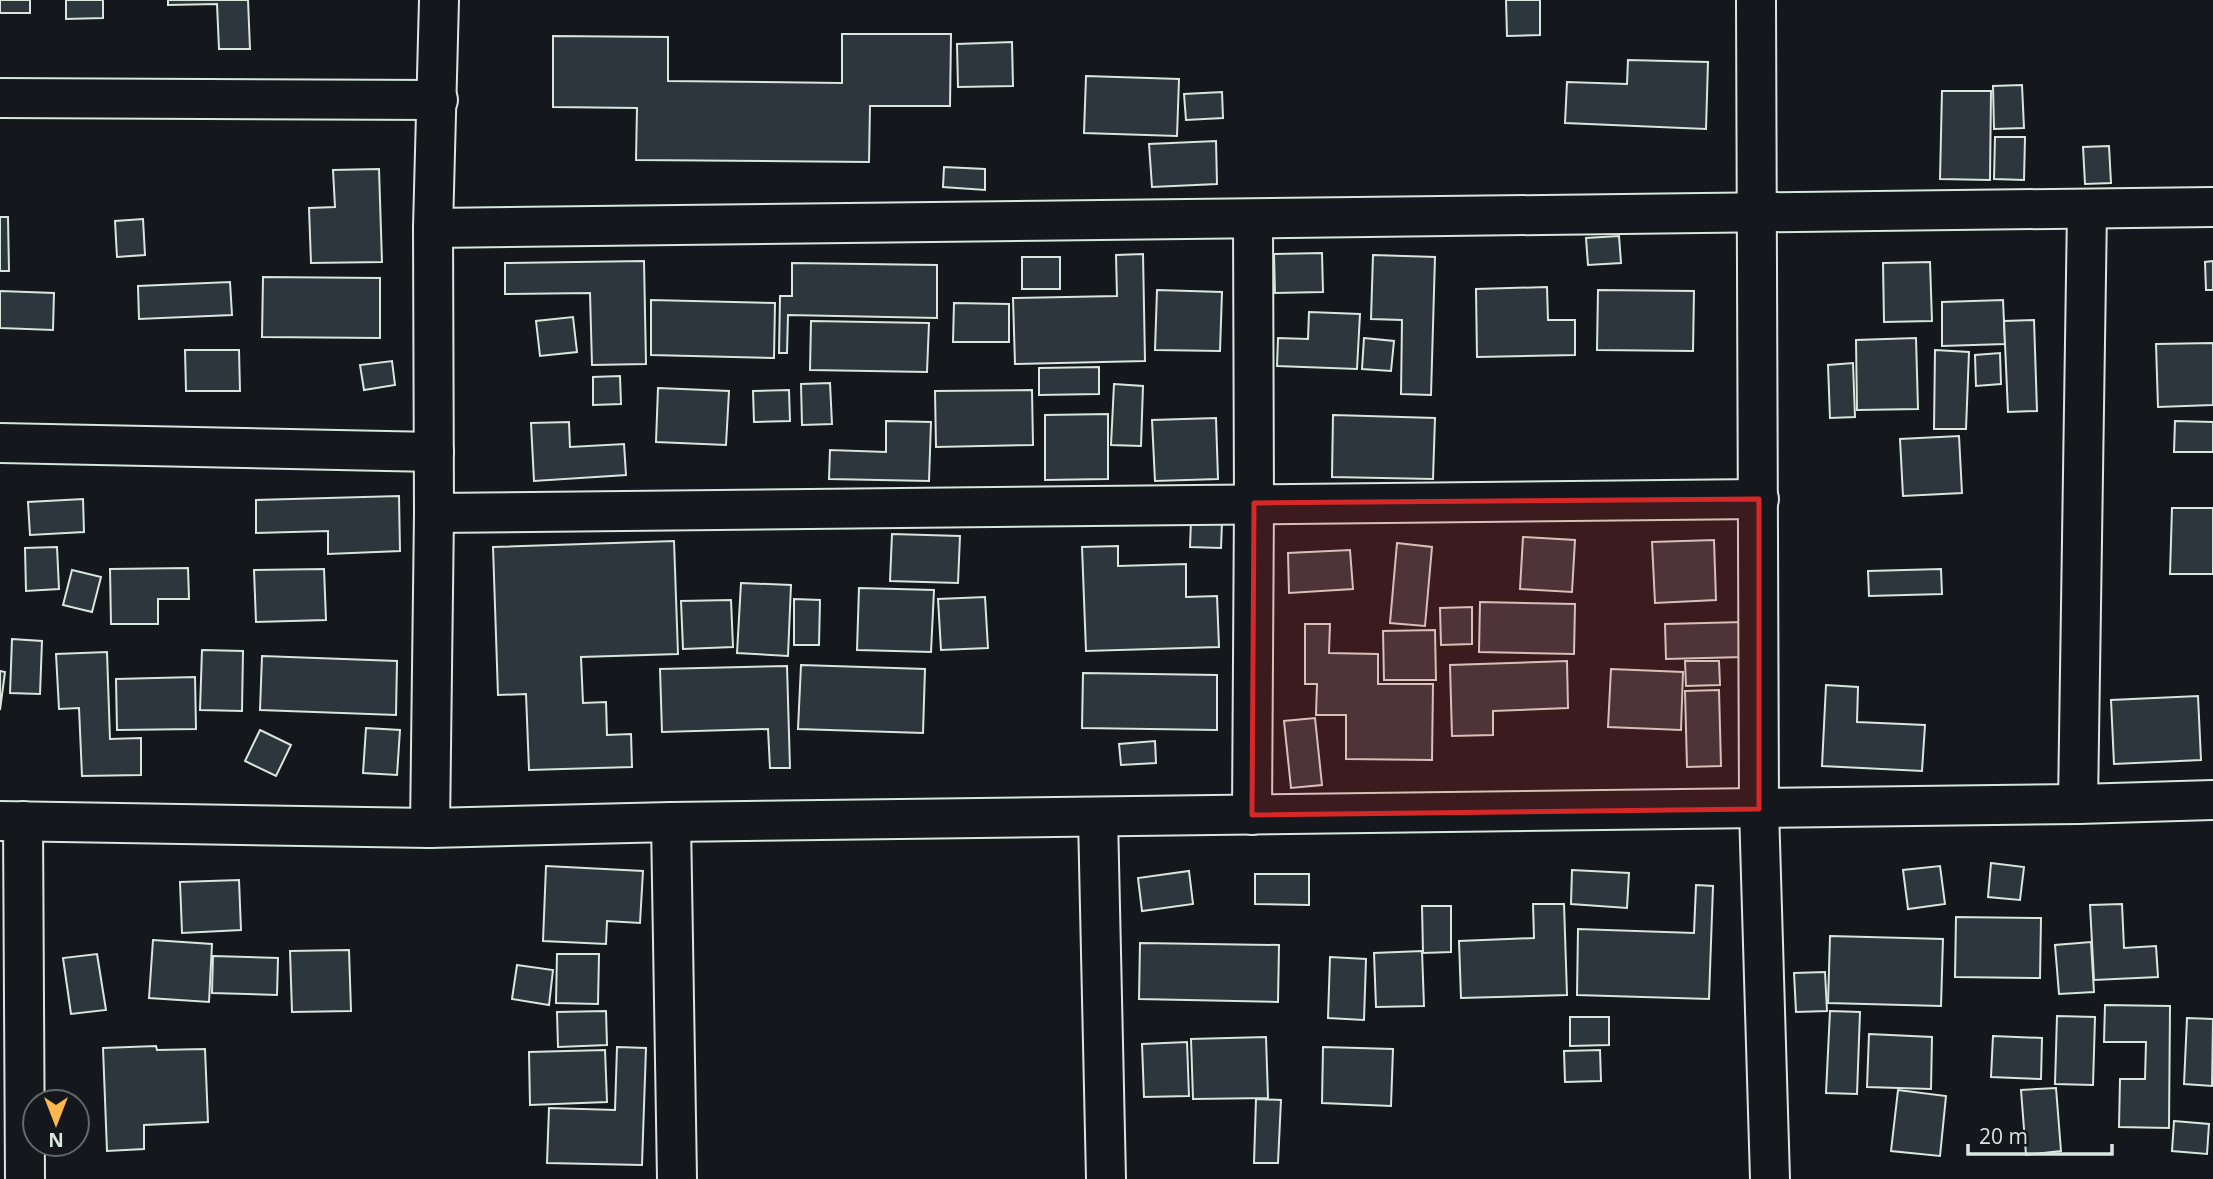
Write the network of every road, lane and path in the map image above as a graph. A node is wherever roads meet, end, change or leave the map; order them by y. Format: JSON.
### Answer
{"nodes":[{"id":1,"x":439,"y":0,"type":"edge"},
{"id":2,"x":1756,"y":0,"type":"edge"},
{"id":3,"x":0,"y":98,"type":"edge"},
{"id":4,"x":438,"y":100,"type":"junction"},
{"id":5,"x":2213,"y":207,"type":"edge"},
{"id":6,"x":2087,"y":210,"type":"junction"},
{"id":7,"x":1755,"y":214,"type":"junction"},
{"id":8,"x":1253,"y":220,"type":"junction"},
{"id":9,"x":433,"y":228,"type":"junction"},
{"id":10,"x":0,"y":443,"type":"edge"},
{"id":11,"x":434,"y":452,"type":"junction"},
{"id":12,"x":1759,"y":499,"type":"junction"},
{"id":13,"x":1254,"y":503,"type":"junction"},
{"id":14,"x":434,"y":513,"type":"junction"},
{"id":15,"x":2213,"y":800,"type":"edge"},
{"id":16,"x":2078,"y":804,"type":"junction"},
{"id":17,"x":1759,"y":809,"type":"junction"},
{"id":18,"x":1252,"y":815,"type":"junction"},
{"id":19,"x":1098,"y":817,"type":"junction"},
{"id":20,"x":12,"y":821,"type":"edge"},
{"id":21,"x":671,"y":822,"type":"junction"},
{"id":22,"x":430,"y":828,"type":"junction"},
{"id":23,"x":25,"y":1179,"type":"edge"},
{"id":24,"x":677,"y":1179,"type":"edge"},
{"id":25,"x":1106,"y":1179,"type":"edge"},
{"id":26,"x":1770,"y":1179,"type":"edge"}],
"edges":[{"from":1,"to":4,"type":"street"},
{"from":2,"to":7,"type":"street"},
{"from":3,"to":4,"type":"street"},
{"from":4,"to":9,"type":"street"},
{"from":5,"to":6,"type":"street"},
{"from":6,"to":7,"type":"street"},
{"from":6,"to":16,"type":"street"},
{"from":7,"to":8,"type":"street"},
{"from":7,"to":12,"type":"street"},
{"from":8,"to":9,"type":"street"},
{"from":8,"to":13,"type":"street"},
{"from":9,"to":11,"type":"street"},
{"from":10,"to":11,"type":"street"},
{"from":11,"to":14,"type":"street"},
{"from":12,"to":13,"type":"street"},
{"from":12,"to":17,"type":"street"},
{"from":13,"to":14,"type":"street"},
{"from":13,"to":18,"type":"street"},
{"from":14,"to":22,"type":"street"},
{"from":15,"to":16,"type":"street"},
{"from":16,"to":17,"type":"street"},
{"from":17,"to":18,"type":"street"},
{"from":17,"to":26,"type":"street"},
{"from":18,"to":19,"type":"street"},
{"from":19,"to":21,"type":"street"},
{"from":19,"to":25,"type":"street"},
{"from":20,"to":22,"type":"street"},
{"from":20,"to":23,"type":"street"},
{"from":21,"to":22,"type":"street"},
{"from":21,"to":24,"type":"street"}]}
